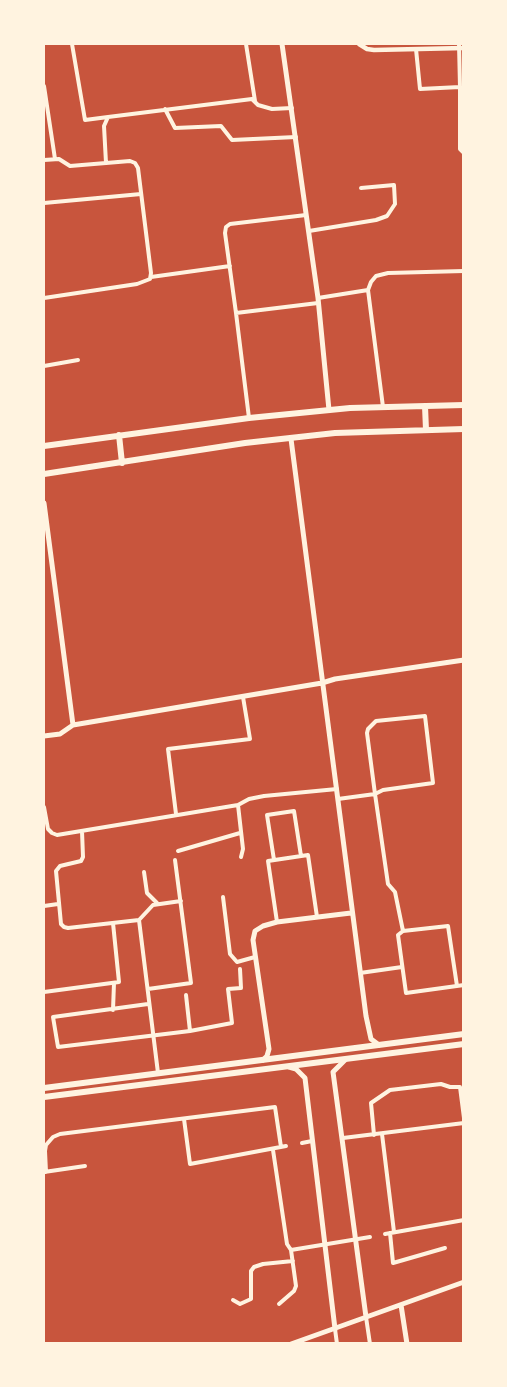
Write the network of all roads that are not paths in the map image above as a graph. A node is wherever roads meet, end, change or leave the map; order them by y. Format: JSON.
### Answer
{"nodes":[{"id":1,"x":72,"y":44,"type":"edge"},
{"id":2,"x":246,"y":44,"type":"edge"},
{"id":3,"x":282,"y":44,"type":"edge"},
{"id":4,"x":359,"y":44,"type":"edge"},
{"id":5,"x":460,"y":47,"type":"edge"},
{"id":6,"x":416,"y":49,"type":"junction"},
{"id":7,"x":44,"y":86,"type":"edge"},
{"id":8,"x":460,"y":87,"type":"junction"},
{"id":9,"x":256,"y":102,"type":"junction"},
{"id":10,"x":292,"y":108,"type":"junction"},
{"id":11,"x":165,"y":109,"type":"junction"},
{"id":12,"x":108,"y":117,"type":"junction"},
{"id":13,"x":296,"y":137,"type":"junction"},
{"id":14,"x":464,"y":153,"type":"edge"},
{"id":15,"x":44,"y":159,"type":"edge"},
{"id":16,"x":55,"y":159,"type":"junction"},
{"id":17,"x":106,"y":163,"type":"junction"},
{"id":18,"x":361,"y":188,"type":"dead end"},
{"id":19,"x":141,"y":194,"type":"junction"},
{"id":20,"x":44,"y":203,"type":"edge"},
{"id":21,"x":306,"y":215,"type":"junction"},
{"id":22,"x":309,"y":231,"type":"junction"},
{"id":23,"x":230,"y":266,"type":"junction"},
{"id":24,"x":464,"y":272,"type":"edge"},
{"id":25,"x":151,"y":277,"type":"junction"},
{"id":26,"x":368,"y":290,"type":"junction"},
{"id":27,"x":44,"y":298,"type":"edge"},
{"id":28,"x":318,"y":300,"type":"junction"},
{"id":29,"x":236,"y":313,"type":"junction"},
{"id":30,"x":78,"y":360,"type":"dead end"},
{"id":31,"x":44,"y":366,"type":"edge"},
{"id":32,"x":464,"y":405,"type":"edge"},
{"id":33,"x":425,"y":406,"type":"junction"},
{"id":34,"x":384,"y":407,"type":"junction"},
{"id":35,"x":329,"y":410,"type":"junction"},
{"id":36,"x":249,"y":418,"type":"junction"},
{"id":37,"x":464,"y":429,"type":"edge"},
{"id":38,"x":426,"y":430,"type":"junction"},
{"id":39,"x":119,"y":435,"type":"junction"},
{"id":40,"x":291,"y":439,"type":"junction"},
{"id":41,"x":44,"y":446,"type":"edge"},
{"id":42,"x":122,"y":463,"type":"junction"},
{"id":43,"x":44,"y":474,"type":"edge"},
{"id":44,"x":44,"y":503,"type":"edge"},
{"id":45,"x":46,"y":542,"type":"edge"},
{"id":46,"x":464,"y":660,"type":"edge"},
{"id":47,"x":322,"y":683,"type":"junction"},
{"id":48,"x":243,"y":697,"type":"junction"},
{"id":49,"x":73,"y":725,"type":"junction"},
{"id":50,"x":44,"y":736,"type":"edge"},
{"id":51,"x":337,"y":789,"type":"junction"},
{"id":52,"x":375,"y":794,"type":"junction"},
{"id":53,"x":338,"y":799,"type":"junction"},
{"id":54,"x":238,"y":805,"type":"junction"},
{"id":55,"x":44,"y":807,"type":"edge"},
{"id":56,"x":176,"y":814,"type":"junction"},
{"id":57,"x":82,"y":831,"type":"junction"},
{"id":58,"x":240,"y":833,"type":"junction"},
{"id":59,"x":178,"y":850,"type":"dead end"},
{"id":60,"x":301,"y":856,"type":"junction"},
{"id":61,"x":241,"y":857,"type":"dead end"},
{"id":62,"x":175,"y":860,"type":"dead end"},
{"id":63,"x":274,"y":860,"type":"junction"},
{"id":64,"x":144,"y":872,"type":"dead end"},
{"id":65,"x":223,"y":897,"type":"dead end"},
{"id":66,"x":181,"y":901,"type":"junction"},
{"id":67,"x":158,"y":903,"type":"junction"},
{"id":68,"x":58,"y":904,"type":"junction"},
{"id":69,"x":44,"y":906,"type":"edge"},
{"id":70,"x":351,"y":913,"type":"junction"},
{"id":71,"x":318,"y":918,"type":"junction"},
{"id":72,"x":139,"y":920,"type":"junction"},
{"id":73,"x":277,"y":922,"type":"junction"},
{"id":74,"x":113,"y":923,"type":"junction"},
{"id":75,"x":403,"y":932,"type":"junction"},
{"id":76,"x":255,"y":957,"type":"junction"},
{"id":77,"x":402,"y":967,"type":"junction"},
{"id":78,"x":240,"y":969,"type":"dead end"},
{"id":79,"x":360,"y":973,"type":"junction"},
{"id":80,"x":114,"y":983,"type":"junction"},
{"id":81,"x":464,"y":985,"type":"edge"},
{"id":82,"x":457,"y":986,"type":"junction"},
{"id":83,"x":148,"y":989,"type":"junction"},
{"id":84,"x":44,"y":992,"type":"edge"},
{"id":85,"x":186,"y":995,"type":"dead end"},
{"id":86,"x":148,"y":1005,"type":"junction"},
{"id":87,"x":113,"y":1010,"type":"junction"},
{"id":88,"x":190,"y":1031,"type":"junction"},
{"id":89,"x":464,"y":1034,"type":"edge"},
{"id":90,"x":154,"y":1035,"type":"junction"},
{"id":91,"x":464,"y":1044,"type":"edge"},
{"id":92,"x":379,"y":1045,"type":"junction"},
{"id":93,"x":347,"y":1058,"type":"junction"},
{"id":94,"x":262,"y":1060,"type":"junction"},
{"id":95,"x":288,"y":1067,"type":"junction"},
{"id":96,"x":158,"y":1074,"type":"junction"},
{"id":97,"x":44,"y":1088,"type":"edge"},
{"id":98,"x":44,"y":1097,"type":"edge"},
{"id":99,"x":464,"y":1118,"type":"edge"},
{"id":100,"x":184,"y":1119,"type":"junction"},
{"id":101,"x":464,"y":1123,"type":"edge"},
{"id":102,"x":382,"y":1134,"type":"junction"},
{"id":103,"x":374,"y":1135,"type":"junction"},
{"id":104,"x":343,"y":1138,"type":"junction"},
{"id":105,"x":313,"y":1141,"type":"junction"},
{"id":106,"x":302,"y":1143,"type":"dead end"},
{"id":107,"x":273,"y":1149,"type":"junction"},
{"id":108,"x":85,"y":1167,"type":"dead end"},
{"id":109,"x":45,"y":1172,"type":"edge"},
{"id":110,"x":464,"y":1220,"type":"edge"},
{"id":111,"x":390,"y":1233,"type":"junction"},
{"id":112,"x":369,"y":1237,"type":"dead end"},
{"id":113,"x":356,"y":1240,"type":"junction"},
{"id":114,"x":326,"y":1245,"type":"junction"},
{"id":115,"x":445,"y":1248,"type":"dead end"},
{"id":116,"x":291,"y":1250,"type":"junction"},
{"id":117,"x":293,"y":1261,"type":"junction"},
{"id":118,"x":464,"y":1282,"type":"edge"},
{"id":119,"x":233,"y":1300,"type":"dead end"},
{"id":120,"x":279,"y":1304,"type":"dead end"},
{"id":121,"x":401,"y":1305,"type":"junction"},
{"id":122,"x":366,"y":1317,"type":"junction"},
{"id":123,"x":335,"y":1329,"type":"junction"},
{"id":124,"x":291,"y":1343,"type":"edge"},
{"id":125,"x":337,"y":1344,"type":"edge"},
{"id":126,"x":370,"y":1344,"type":"edge"},
{"id":127,"x":407,"y":1344,"type":"edge"}],
"edges":[{"from":1,"to":12,"type":"street"},
{"from":2,"to":9,"type":"street"},
{"from":3,"to":10,"type":"main road"},
{"from":4,"to":6,"type":"street"},
{"from":5,"to":6,"type":"street"},
{"from":5,"to":8,"type":"street"},
{"from":6,"to":8,"type":"street"},
{"from":7,"to":16,"type":"street"},
{"from":8,"to":14,"type":"street"},
{"from":9,"to":10,"type":"street"},
{"from":9,"to":11,"type":"street"},
{"from":10,"to":13,"type":"main road"},
{"from":11,"to":12,"type":"street"},
{"from":11,"to":13,"type":"street"},
{"from":12,"to":17,"type":"street"},
{"from":13,"to":21,"type":"main road"},
{"from":15,"to":16,"type":"street"},
{"from":16,"to":17,"type":"street"},
{"from":17,"to":19,"type":"street"},
{"from":18,"to":22,"type":"street"},
{"from":19,"to":20,"type":"street"},
{"from":19,"to":25,"type":"street"},
{"from":21,"to":22,"type":"main road"},
{"from":21,"to":23,"type":"street"},
{"from":22,"to":28,"type":"main road"},
{"from":23,"to":25,"type":"street"},
{"from":23,"to":29,"type":"street"},
{"from":24,"to":26,"type":"street"},
{"from":25,"to":27,"type":"street"},
{"from":26,"to":28,"type":"street"},
{"from":26,"to":34,"type":"street"},
{"from":28,"to":29,"type":"street"},
{"from":28,"to":35,"type":"main road"},
{"from":29,"to":36,"type":"street"},
{"from":30,"to":31,"type":"street"},
{"from":32,"to":33,"type":"main road"},
{"from":33,"to":34,"type":"main road"},
{"from":33,"to":38,"type":"main road"},
{"from":34,"to":35,"type":"main road"},
{"from":35,"to":36,"type":"main road"},
{"from":36,"to":39,"type":"main road"},
{"from":37,"to":38,"type":"main road"},
{"from":38,"to":40,"type":"main road"},
{"from":39,"to":41,"type":"main road"},
{"from":39,"to":42,"type":"main road"},
{"from":40,"to":42,"type":"main road"},
{"from":40,"to":47,"type":"main road"},
{"from":42,"to":43,"type":"main road"},
{"from":44,"to":45,"type":"main road"},
{"from":45,"to":49,"type":"main road"},
{"from":46,"to":47,"type":"main road"},
{"from":47,"to":48,"type":"main road"},
{"from":47,"to":51,"type":"main road"},
{"from":48,"to":49,"type":"main road"},
{"from":48,"to":56,"type":"street"},
{"from":49,"to":50,"type":"main road"},
{"from":51,"to":53,"type":"main road"},
{"from":51,"to":54,"type":"street"},
{"from":52,"to":52,"type":"street"},
{"from":52,"to":53,"type":"street"},
{"from":52,"to":75,"type":"street"},
{"from":53,"to":70,"type":"main road"},
{"from":54,"to":56,"type":"street"},
{"from":54,"to":58,"type":"street"},
{"from":55,"to":57,"type":"street"},
{"from":56,"to":57,"type":"street"},
{"from":57,"to":68,"type":"street"},
{"from":58,"to":59,"type":"street"},
{"from":58,"to":61,"type":"street"},
{"from":60,"to":63,"type":"street"},
{"from":60,"to":63,"type":"street"},
{"from":60,"to":71,"type":"street"},
{"from":62,"to":66,"type":"street"},
{"from":63,"to":73,"type":"street"},
{"from":64,"to":67,"type":"street"},
{"from":65,"to":76,"type":"street"},
{"from":66,"to":67,"type":"street"},
{"from":66,"to":83,"type":"street"},
{"from":67,"to":72,"type":"street"},
{"from":68,"to":69,"type":"street"},
{"from":68,"to":74,"type":"street"},
{"from":70,"to":71,"type":"main road"},
{"from":70,"to":79,"type":"main road"},
{"from":71,"to":73,"type":"main road"},
{"from":72,"to":74,"type":"street"},
{"from":72,"to":83,"type":"street"},
{"from":73,"to":76,"type":"main road"},
{"from":74,"to":80,"type":"street"},
{"from":75,"to":77,"type":"street"},
{"from":75,"to":82,"type":"street"},
{"from":76,"to":94,"type":"main road"},
{"from":77,"to":79,"type":"street"},
{"from":77,"to":82,"type":"street"},
{"from":78,"to":88,"type":"street"},
{"from":79,"to":92,"type":"main road"},
{"from":80,"to":84,"type":"street"},
{"from":80,"to":87,"type":"street"},
{"from":81,"to":82,"type":"street"},
{"from":83,"to":86,"type":"street"},
{"from":85,"to":88,"type":"street"},
{"from":86,"to":87,"type":"street"},
{"from":86,"to":90,"type":"street"},
{"from":87,"to":90,"type":"street"},
{"from":88,"to":90,"type":"street"},
{"from":89,"to":92,"type":"main road"},
{"from":90,"to":96,"type":"street"},
{"from":91,"to":93,"type":"main road"},
{"from":92,"to":94,"type":"main road"},
{"from":93,"to":95,"type":"main road"},
{"from":93,"to":104,"type":"main road"},
{"from":94,"to":96,"type":"main road"},
{"from":95,"to":98,"type":"main road"},
{"from":95,"to":105,"type":"main road"},
{"from":96,"to":97,"type":"main road"},
{"from":99,"to":103,"type":"street"},
{"from":100,"to":107,"type":"street"},
{"from":100,"to":107,"type":"street"},
{"from":100,"to":109,"type":"street"},
{"from":101,"to":102,"type":"street"},
{"from":102,"to":103,"type":"street"},
{"from":102,"to":111,"type":"street"},
{"from":103,"to":104,"type":"street"},
{"from":104,"to":113,"type":"main road"},
{"from":105,"to":106,"type":"street"},
{"from":105,"to":114,"type":"main road"},
{"from":107,"to":116,"type":"street"},
{"from":108,"to":109,"type":"street"},
{"from":110,"to":111,"type":"street"},
{"from":111,"to":115,"type":"street"},
{"from":112,"to":113,"type":"street"},
{"from":113,"to":114,"type":"street"},
{"from":113,"to":122,"type":"main road"},
{"from":114,"to":116,"type":"street"},
{"from":114,"to":123,"type":"main road"},
{"from":116,"to":117,"type":"street"},
{"from":117,"to":119,"type":"street"},
{"from":117,"to":120,"type":"street"},
{"from":118,"to":121,"type":"main road"},
{"from":121,"to":122,"type":"main road"},
{"from":121,"to":127,"type":"main road"},
{"from":122,"to":123,"type":"main road"},
{"from":122,"to":126,"type":"street"},
{"from":123,"to":124,"type":"main road"},
{"from":123,"to":125,"type":"street"}]}
